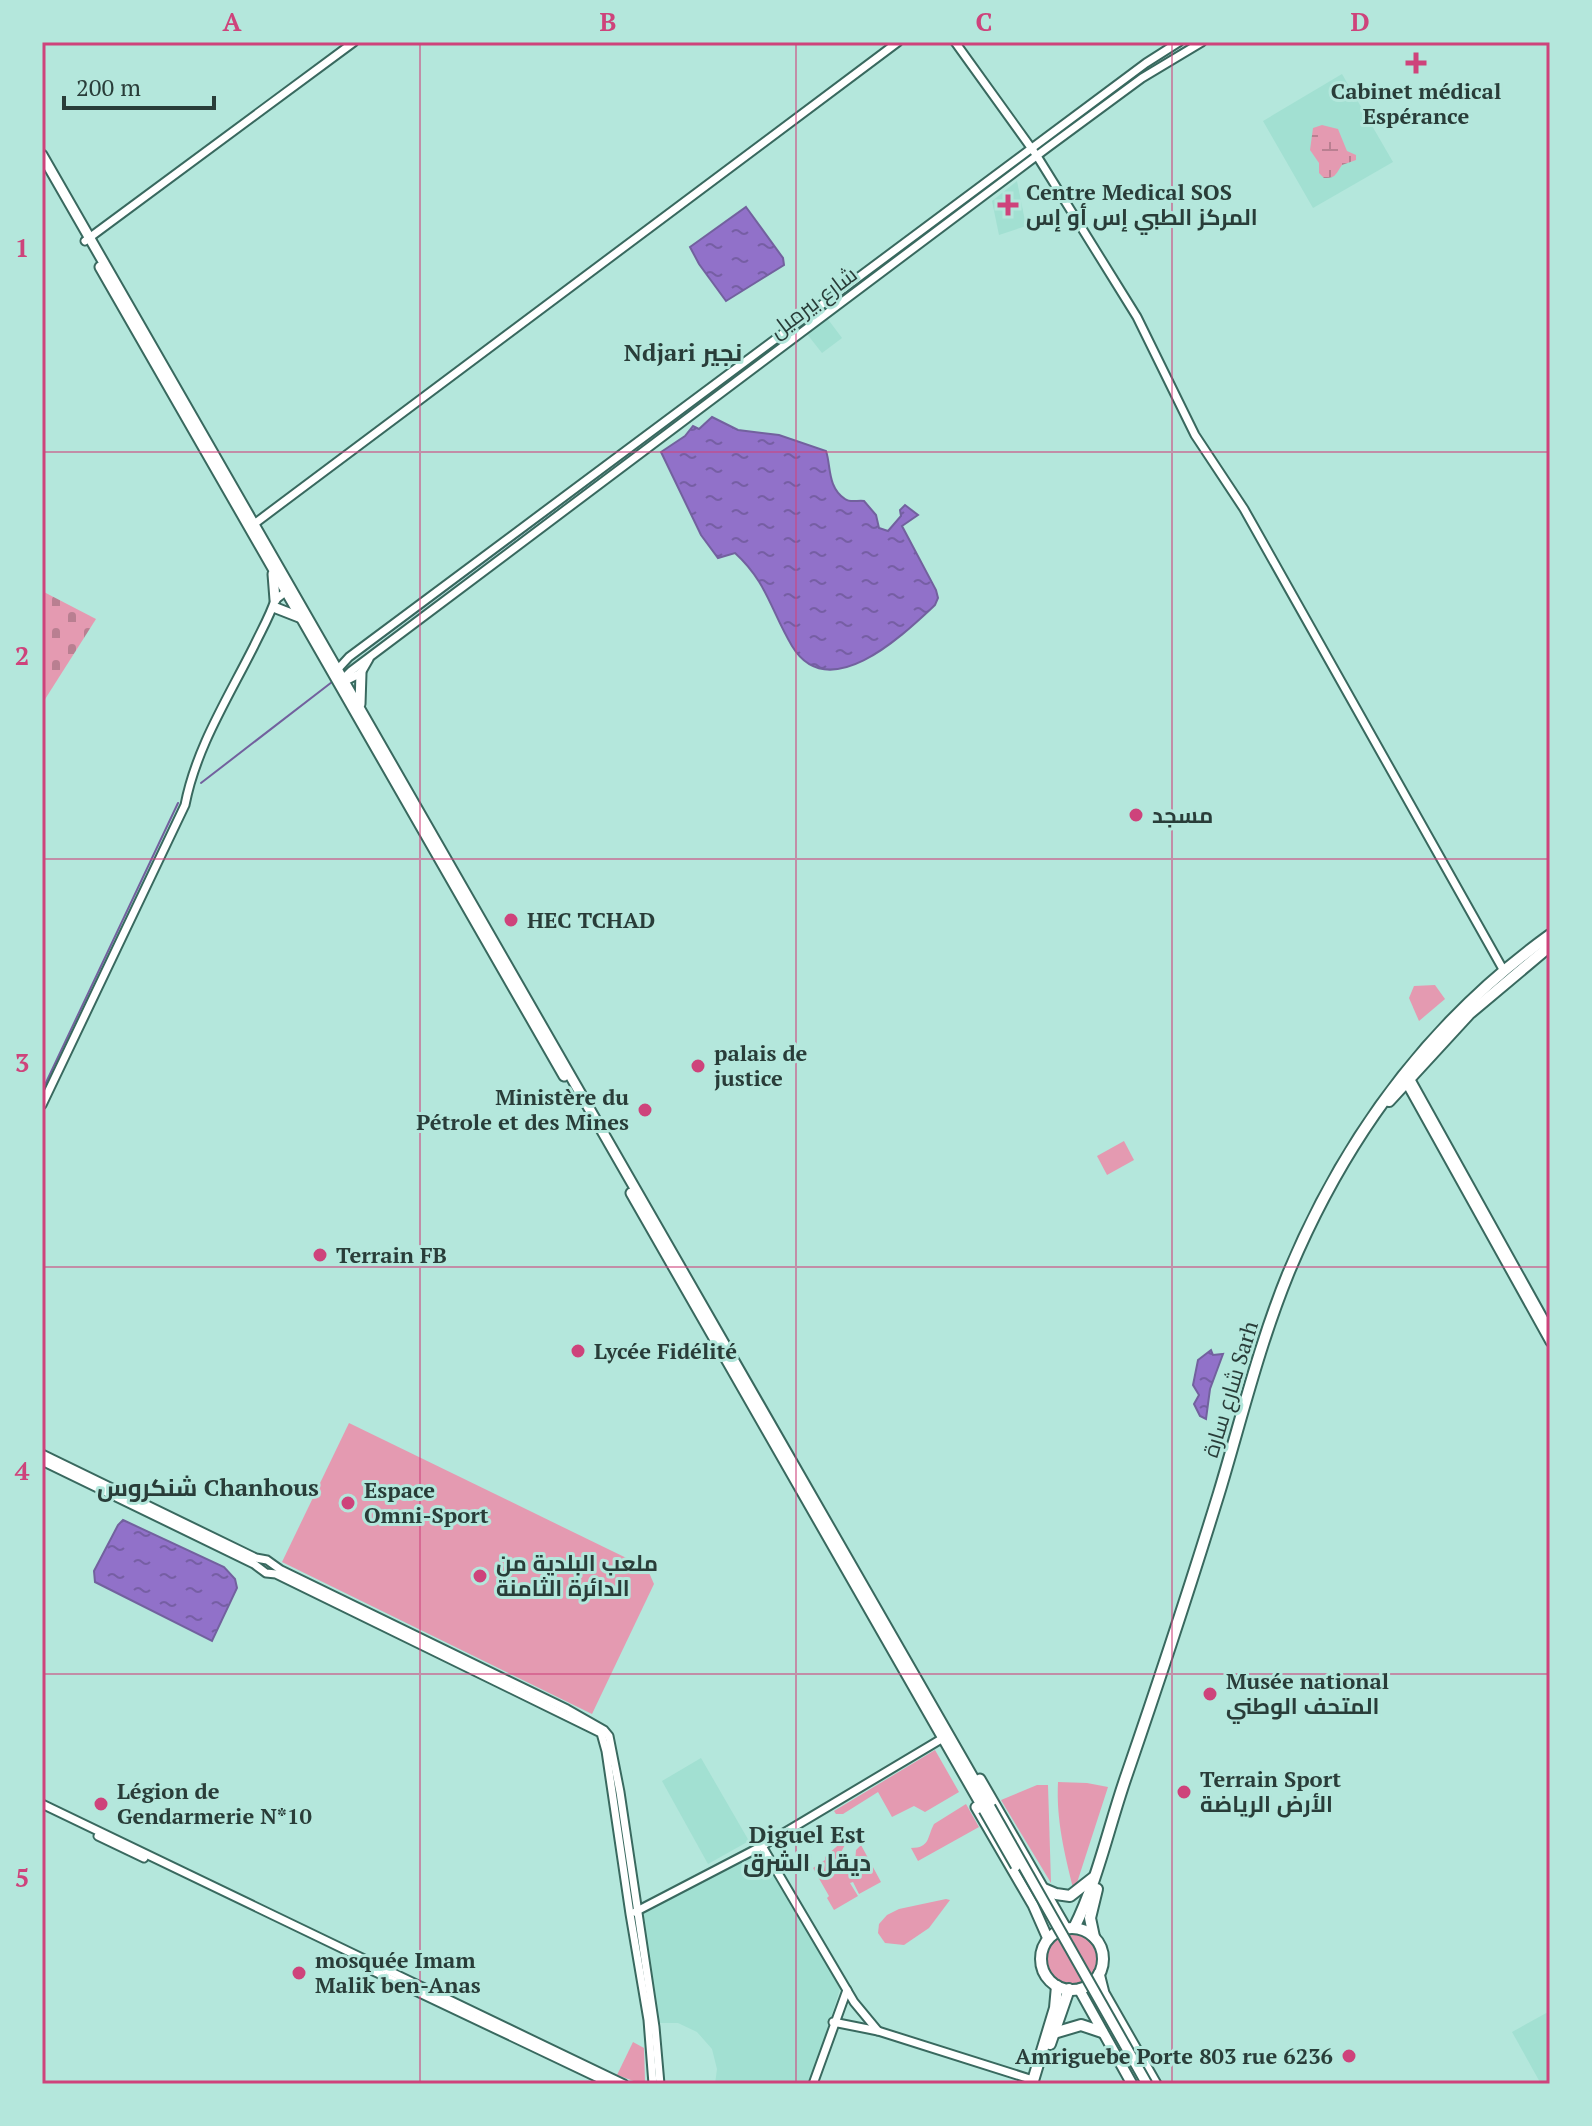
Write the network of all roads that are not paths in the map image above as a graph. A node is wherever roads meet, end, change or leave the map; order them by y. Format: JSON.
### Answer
{"nodes":[{"id":1,"x":354,"y":42,"type":"edge"},
{"id":2,"x":898,"y":42,"type":"edge"},
{"id":3,"x":955,"y":42,"type":"edge"},
{"id":4,"x":1179,"y":42,"type":"edge"},
{"id":5,"x":1202,"y":42,"type":"edge"},
{"id":6,"x":1032,"y":148,"type":"junction"},
{"id":7,"x":42,"y":155,"type":"edge"},
{"id":8,"x":1037,"y":156,"type":"junction"},
{"id":9,"x":42,"y":167,"type":"edge"},
{"id":10,"x":87,"y":240,"type":"junction"},
{"id":11,"x":252,"y":526,"type":"junction"},
{"id":12,"x":273,"y":570,"type":"junction"},
{"id":13,"x":291,"y":593,"type":"junction"},
{"id":14,"x":274,"y":606,"type":"junction"},
{"id":15,"x":300,"y":617,"type":"junction"},
{"id":16,"x":346,"y":674,"type":"junction"},
{"id":17,"x":360,"y":708,"type":"junction"},
{"id":18,"x":1550,"y":935,"type":"edge"},
{"id":19,"x":1550,"y":946,"type":"edge"},
{"id":20,"x":1504,"y":971,"type":"junction"},
{"id":21,"x":1408,"y":1080,"type":"junction"},
{"id":22,"x":42,"y":1105,"type":"edge"},
{"id":23,"x":1550,"y":1330,"type":"edge"},
{"id":24,"x":1550,"y":1342,"type":"edge"},
{"id":25,"x":42,"y":1454,"type":"edge"},
{"id":26,"x":42,"y":1461,"type":"edge"},
{"id":27,"x":925,"y":1700,"type":"junction"},
{"id":28,"x":943,"y":1738,"type":"junction"},
{"id":29,"x":966,"y":1772,"type":"junction"},
{"id":30,"x":42,"y":1806,"type":"edge"},
{"id":31,"x":762,"y":1846,"type":"junction"},
{"id":32,"x":1095,"y":1877,"type":"junction"},
{"id":33,"x":1044,"y":1889,"type":"junction"},
{"id":34,"x":633,"y":1913,"type":"junction"},
{"id":35,"x":1070,"y":1928,"type":"junction"},
{"id":36,"x":1094,"y":1937,"type":"junction"},
{"id":37,"x":1048,"y":1939,"type":"junction"},
{"id":38,"x":1099,"y":1973,"type":"junction"},
{"id":39,"x":1057,"y":1986,"type":"junction"},
{"id":40,"x":1074,"y":1989,"type":"junction"},
{"id":41,"x":847,"y":1990,"type":"junction"},
{"id":42,"x":833,"y":2022,"type":"junction"},
{"id":43,"x":878,"y":2031,"type":"junction"},
{"id":44,"x":1102,"y":2032,"type":"junction"},
{"id":45,"x":1054,"y":2033,"type":"junction"},
{"id":46,"x":1035,"y":2083,"type":"edge"},
{"id":47,"x":611,"y":2084,"type":"edge"},
{"id":48,"x":624,"y":2084,"type":"edge"},
{"id":49,"x":653,"y":2084,"type":"edge"},
{"id":50,"x":660,"y":2084,"type":"edge"},
{"id":51,"x":813,"y":2084,"type":"edge"},
{"id":52,"x":1132,"y":2084,"type":"edge"},
{"id":53,"x":1144,"y":2084,"type":"edge"},
{"id":54,"x":1156,"y":2084,"type":"edge"}],
"edges":[{"from":1,"to":10,"type":"street"},
{"from":2,"to":11,"type":"street"},
{"from":3,"to":6,"type":"street"},
{"from":4,"to":6,"type":"street","name":"شارع بيرميل"},
{"from":5,"to":8,"type":"street","name":"شارع بيرميل"},
{"from":6,"to":8,"type":"street"},
{"from":6,"to":16,"type":"street","name":"شارع بيرميل"},
{"from":7,"to":10,"type":"main road"},
{"from":8,"to":16,"type":"street","name":"شارع بيرميل"},
{"from":8,"to":20,"type":"street"},
{"from":9,"to":10,"type":"main road"},
{"from":10,"to":11,"type":"main road"},
{"from":11,"to":12,"type":"main road"},
{"from":11,"to":13,"type":"main road"},
{"from":12,"to":13,"type":"main road"},
{"from":12,"to":14,"type":"main road"},
{"from":13,"to":14,"type":"street"},
{"from":13,"to":15,"type":"main road"},
{"from":13,"to":16,"type":"main road"},
{"from":14,"to":15,"type":"main road"},
{"from":14,"to":22,"type":"street"},
{"from":15,"to":16,"type":"main road"},
{"from":16,"to":17,"type":"main road"},
{"from":16,"to":17,"type":"main road"},
{"from":16,"to":27,"type":"main road"},
{"from":17,"to":27,"type":"main road"},
{"from":18,"to":20,"type":"highway","name":"شارع سارة Sarh"},
{"from":19,"to":21,"type":"highway","name":"شارع سارة Sarh"},
{"from":20,"to":32,"type":"highway","name":"شارع سارة Sarh"},
{"from":21,"to":23,"type":"street"},
{"from":21,"to":24,"type":"street"},
{"from":21,"to":36,"type":"highway","name":"شارع سارة Sarh"},
{"from":25,"to":34,"type":"street"},
{"from":26,"to":34,"type":"street"},
{"from":27,"to":28,"type":"main road"},
{"from":27,"to":29,"type":"main road"},
{"from":28,"to":29,"type":"main road"},
{"from":28,"to":31,"type":"street"},
{"from":29,"to":33,"type":"main road"},
{"from":29,"to":37,"type":"main road"},
{"from":29,"to":53,"type":"main road","bridge":true},
{"from":30,"to":47,"type":"street"},
{"from":30,"to":48,"type":"street"},
{"from":31,"to":34,"type":"street"},
{"from":31,"to":41,"type":"street"},
{"from":32,"to":33,"type":"highway"},
{"from":32,"to":35,"type":"highway","name":"شارع سارة Sarh"},
{"from":33,"to":35,"type":"main road"},
{"from":34,"to":49,"type":"street"},
{"from":34,"to":50,"type":"street"},
{"from":35,"to":36,"type":"highway"},
{"from":35,"to":37,"type":"highway"},
{"from":36,"to":38,"type":"highway"},
{"from":37,"to":39,"type":"highway"},
{"from":38,"to":40,"type":"highway"},
{"from":38,"to":54,"type":"main road"},
{"from":39,"to":40,"type":"highway"},
{"from":39,"to":46,"type":"highway"},
{"from":40,"to":44,"type":"main road"},
{"from":40,"to":45,"type":"highway"},
{"from":41,"to":42,"type":"street"},
{"from":41,"to":43,"type":"street"},
{"from":42,"to":43,"type":"street"},
{"from":42,"to":51,"type":"street"},
{"from":43,"to":46,"type":"street"},
{"from":44,"to":45,"type":"highway"},
{"from":44,"to":52,"type":"main road"},
{"from":45,"to":46,"type":"highway"}]}
